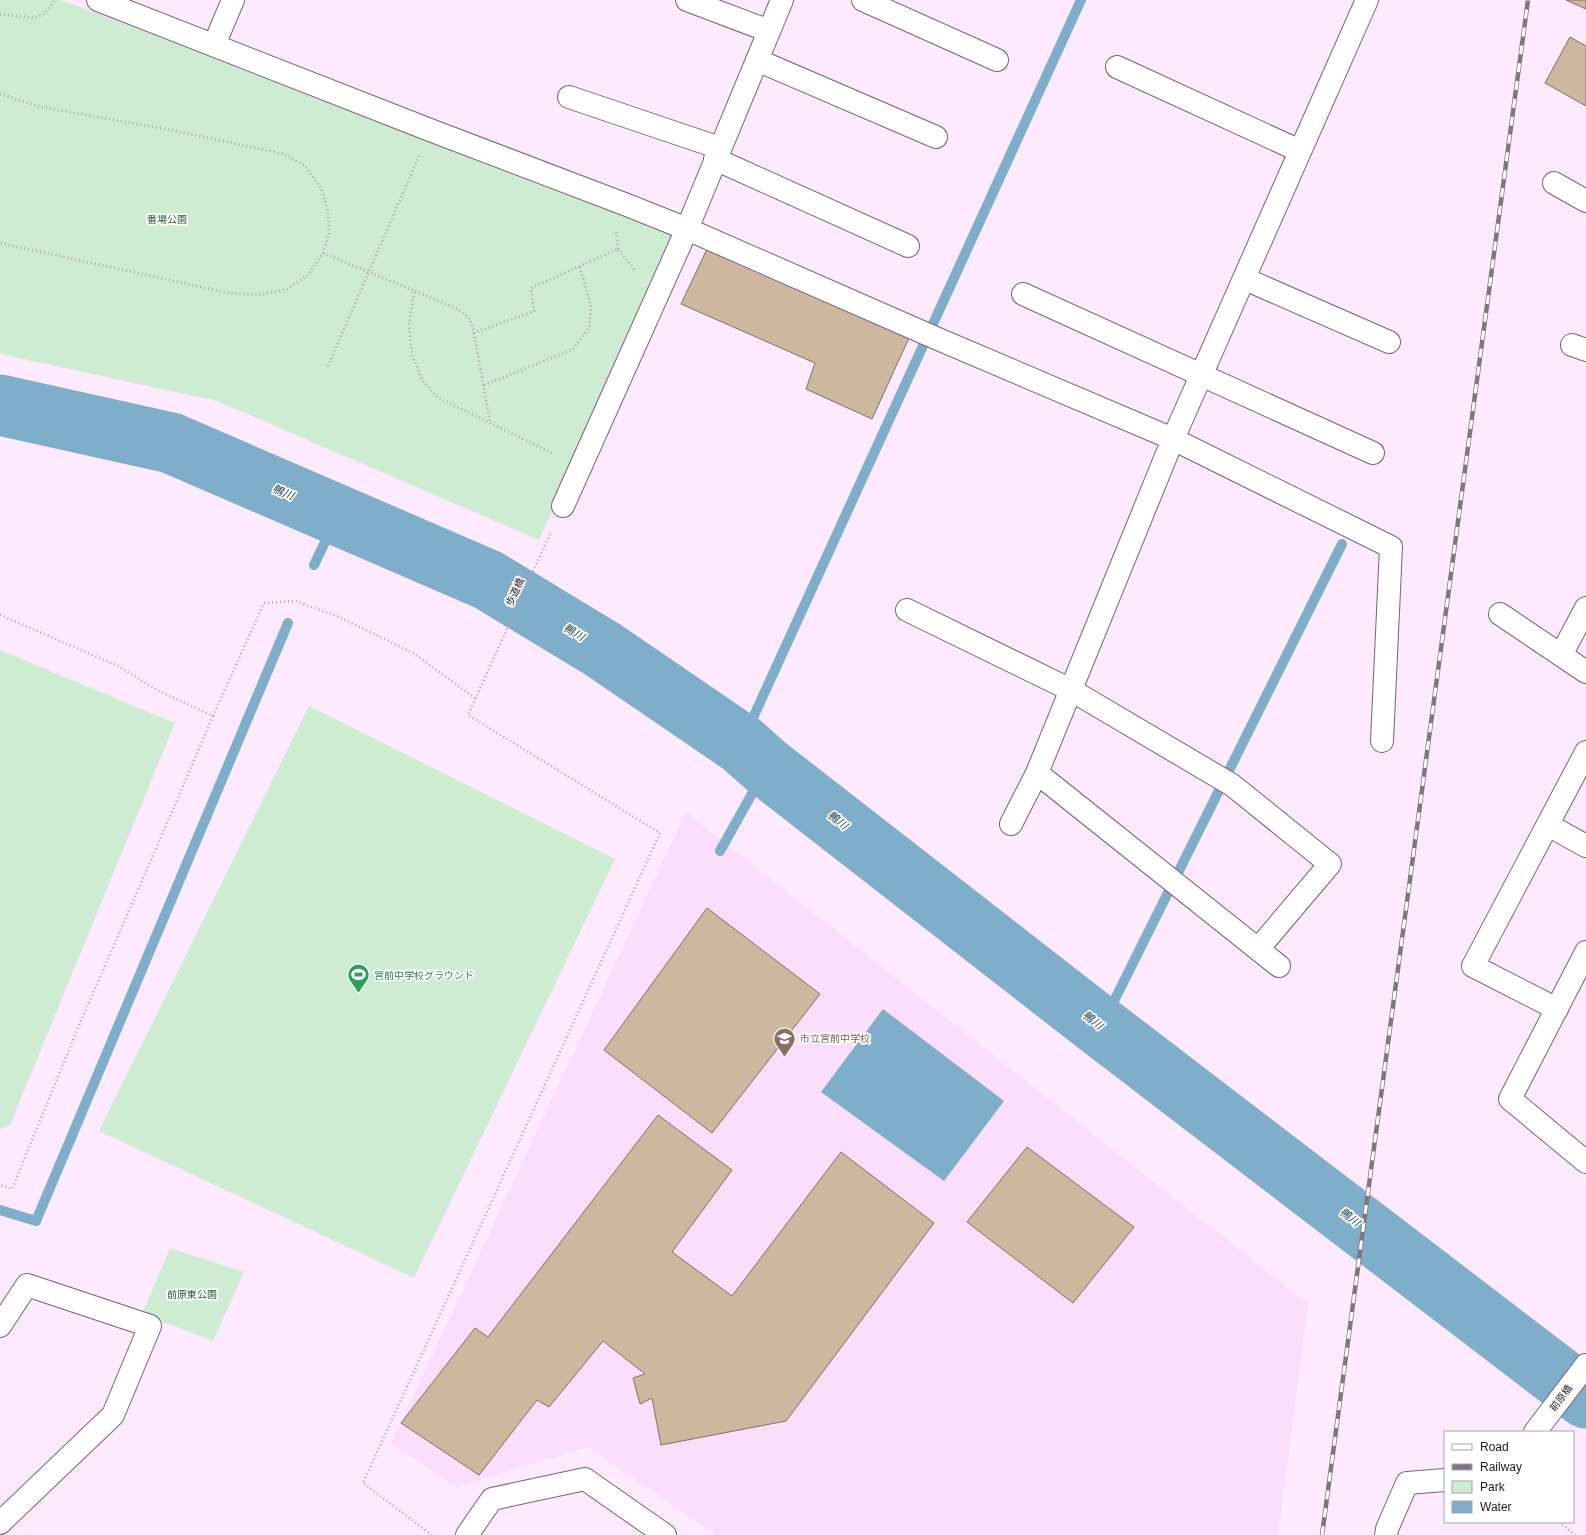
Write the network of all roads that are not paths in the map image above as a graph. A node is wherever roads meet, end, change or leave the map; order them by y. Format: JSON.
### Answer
{"nodes":[{"id":1,"x":98,"y":0,"type":"edge"},
{"id":2,"x":233,"y":0,"type":"edge"},
{"id":3,"x":687,"y":0,"type":"edge"},
{"id":4,"x":782,"y":0,"type":"edge"},
{"id":5,"x":863,"y":0,"type":"edge"},
{"id":6,"x":1367,"y":0,"type":"edge"},
{"id":7,"x":769,"y":31,"type":"junction"},
{"id":8,"x":214,"y":45,"type":"junction"},
{"id":9,"x":757,"y":60,"type":"junction"},
{"id":10,"x":997,"y":60,"type":"dead end"},
{"id":11,"x":1117,"y":67,"type":"dead end"},
{"id":12,"x":569,"y":97,"type":"dead end"},
{"id":13,"x":936,"y":137,"type":"dead end"},
{"id":14,"x":1300,"y":151,"type":"junction"},
{"id":15,"x":718,"y":154,"type":"junction"},
{"id":16,"x":1554,"y":183,"type":"dead end"},
{"id":17,"x":1586,"y":201,"type":"edge"},
{"id":18,"x":687,"y":229,"type":"junction"},
{"id":19,"x":908,"y":246,"type":"dead end"},
{"id":20,"x":1245,"y":279,"type":"junction"},
{"id":21,"x":1023,"y":294,"type":"dead end"},
{"id":22,"x":1389,"y":342,"type":"dead end"},
{"id":23,"x":1202,"y":374,"type":"junction"},
{"id":24,"x":1173,"y":439,"type":"junction"},
{"id":25,"x":1373,"y":453,"type":"dead end"},
{"id":26,"x":563,"y":506,"type":"road end"},
{"id":27,"x":1586,"y":608,"type":"edge"},
{"id":28,"x":907,"y":610,"type":"dead end"},
{"id":29,"x":1500,"y":614,"type":"dead end"},
{"id":30,"x":1561,"y":655,"type":"junction"},
{"id":31,"x":1586,"y":672,"type":"edge"},
{"id":32,"x":1071,"y":690,"type":"junction"},
{"id":33,"x":1382,"y":742,"type":"dead end"},
{"id":34,"x":1586,"y":752,"type":"edge"},
{"id":35,"x":1037,"y":773,"type":"junction"},
{"id":36,"x":1011,"y":824,"type":"dead end"},
{"id":37,"x":1548,"y":825,"type":"junction"},
{"id":38,"x":1586,"y":846,"type":"edge"},
{"id":39,"x":1258,"y":949,"type":"junction"},
{"id":40,"x":1586,"y":952,"type":"edge"},
{"id":41,"x":1279,"y":966,"type":"dead end"},
{"id":42,"x":1557,"y":1009,"type":"junction"},
{"id":43,"x":1586,"y":1162,"type":"edge"},
{"id":44,"x":0,"y":1326,"type":"edge"},
{"id":45,"x":1586,"y":1365,"type":"edge"},
{"id":46,"x":1536,"y":1431,"type":"edge"},
{"id":47,"x":1444,"y":1480,"type":"edge"},
{"id":48,"x":0,"y":1523,"type":"edge"},
{"id":49,"x":467,"y":1535,"type":"edge"},
{"id":50,"x":665,"y":1535,"type":"edge"},
{"id":51,"x":1386,"y":1535,"type":"edge"}],
"edges":[{"from":1,"to":8,"type":"street"},
{"from":2,"to":8,"type":"street"},
{"from":3,"to":7,"type":"street"},
{"from":4,"to":7,"type":"street"},
{"from":5,"to":10,"type":"street"},
{"from":6,"to":14,"type":"street"},
{"from":7,"to":9,"type":"street"},
{"from":8,"to":18,"type":"street"},
{"from":9,"to":13,"type":"street"},
{"from":9,"to":15,"type":"street"},
{"from":11,"to":14,"type":"street"},
{"from":12,"to":15,"type":"street"},
{"from":14,"to":20,"type":"street"},
{"from":15,"to":18,"type":"street"},
{"from":15,"to":19,"type":"street"},
{"from":16,"to":17,"type":"street"},
{"from":18,"to":24,"type":"street"},
{"from":18,"to":26,"type":"street"},
{"from":20,"to":22,"type":"street"},
{"from":20,"to":23,"type":"street"},
{"from":21,"to":23,"type":"street"},
{"from":23,"to":24,"type":"street"},
{"from":23,"to":25,"type":"street"},
{"from":24,"to":32,"type":"street"},
{"from":24,"to":33,"type":"street"},
{"from":27,"to":30,"type":"street"},
{"from":28,"to":32,"type":"street"},
{"from":29,"to":30,"type":"street"},
{"from":30,"to":31,"type":"street"},
{"from":32,"to":35,"type":"street"},
{"from":32,"to":39,"type":"street"},
{"from":34,"to":37,"type":"street"},
{"from":35,"to":36,"type":"street"},
{"from":35,"to":39,"type":"street"},
{"from":37,"to":38,"type":"street"},
{"from":37,"to":42,"type":"street"},
{"from":39,"to":41,"type":"street"},
{"from":40,"to":42,"type":"street"},
{"from":42,"to":43,"type":"street"},
{"from":44,"to":48,"type":"street"},
{"from":45,"to":46,"type":"street","name":"前原橋"},
{"from":47,"to":51,"type":"street"},
{"from":49,"to":50,"type":"street"}]}
